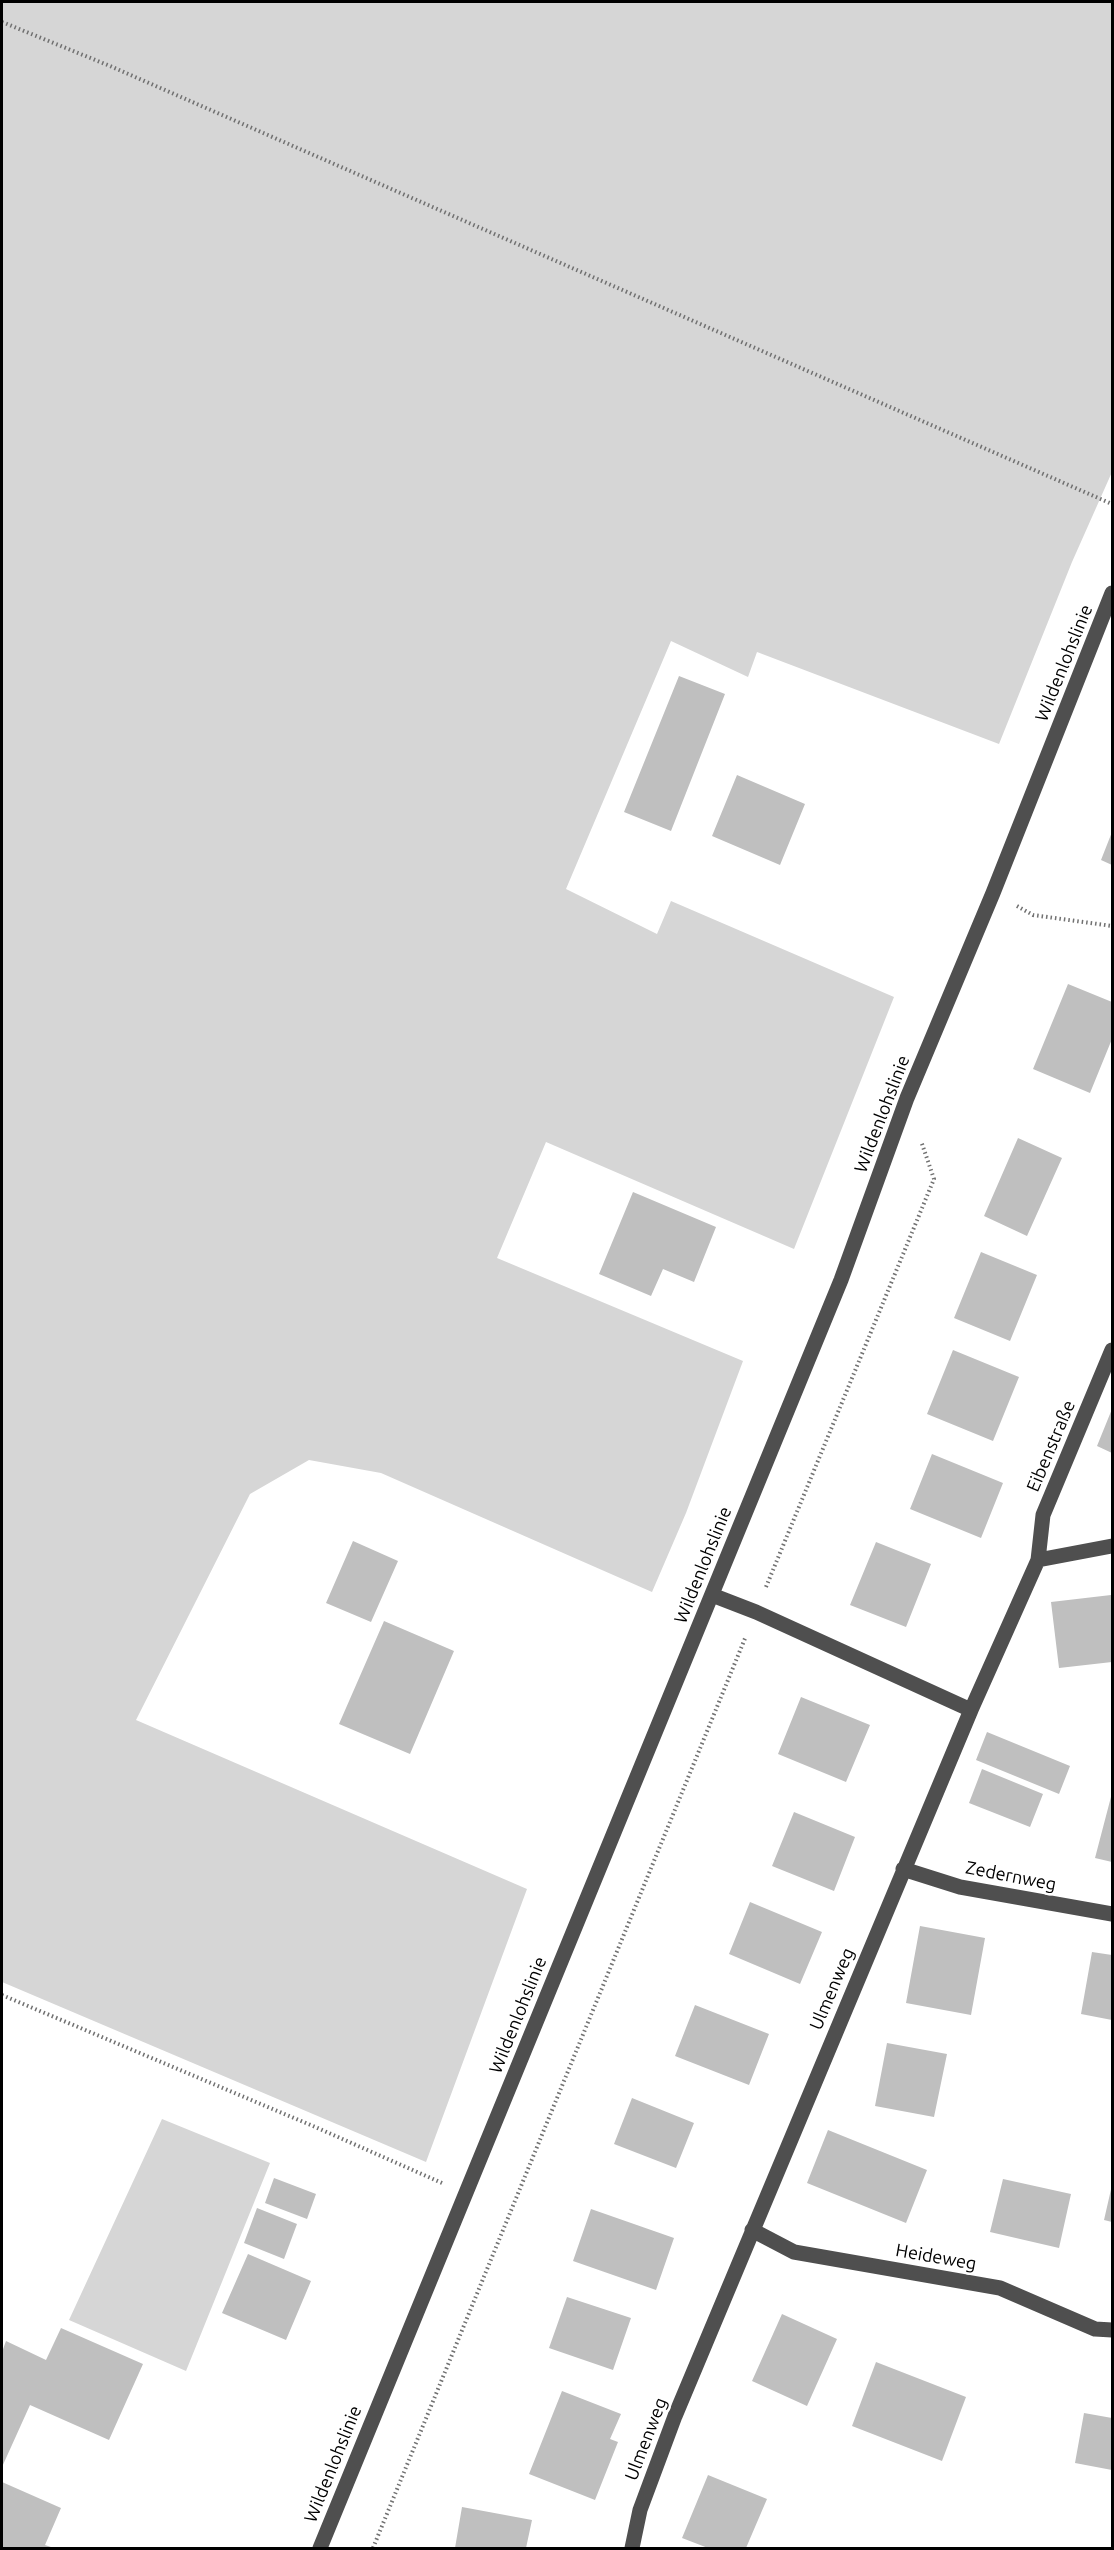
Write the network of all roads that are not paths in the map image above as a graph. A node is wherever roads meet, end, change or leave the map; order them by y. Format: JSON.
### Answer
{"nodes":[{"id":1,"x":1113,"y":593,"type":"edge"},
{"id":2,"x":1113,"y":1350,"type":"edge"},
{"id":3,"x":1113,"y":1546,"type":"edge"},
{"id":4,"x":1038,"y":1560,"type":"junction"},
{"id":5,"x":712,"y":1595,"type":"junction"},
{"id":6,"x":971,"y":1710,"type":"junction"},
{"id":7,"x":903,"y":1869,"type":"junction"},
{"id":8,"x":1113,"y":1914,"type":"edge"},
{"id":9,"x":752,"y":2230,"type":"junction"},
{"id":10,"x":1113,"y":2330,"type":"edge"},
{"id":11,"x":320,"y":2548,"type":"edge"},
{"id":12,"x":632,"y":2548,"type":"edge"}],
"edges":[{"from":1,"to":5,"type":"street","name":"Wildenlohslinie"},
{"from":2,"to":4,"type":"street","name":"Eibenstraße"},
{"from":3,"to":4,"type":"street"},
{"from":4,"to":6,"type":"street","name":"Eibenstraße"},
{"from":5,"to":6,"type":"street"},
{"from":5,"to":11,"type":"street","name":"Wildenlohslinie"},
{"from":6,"to":7,"type":"street","name":"Ulmenweg"},
{"from":7,"to":8,"type":"street","name":"Zedernweg"},
{"from":7,"to":9,"type":"street","name":"Ulmenweg"},
{"from":9,"to":10,"type":"street","name":"Heideweg"},
{"from":9,"to":12,"type":"street","name":"Ulmenweg"}]}
